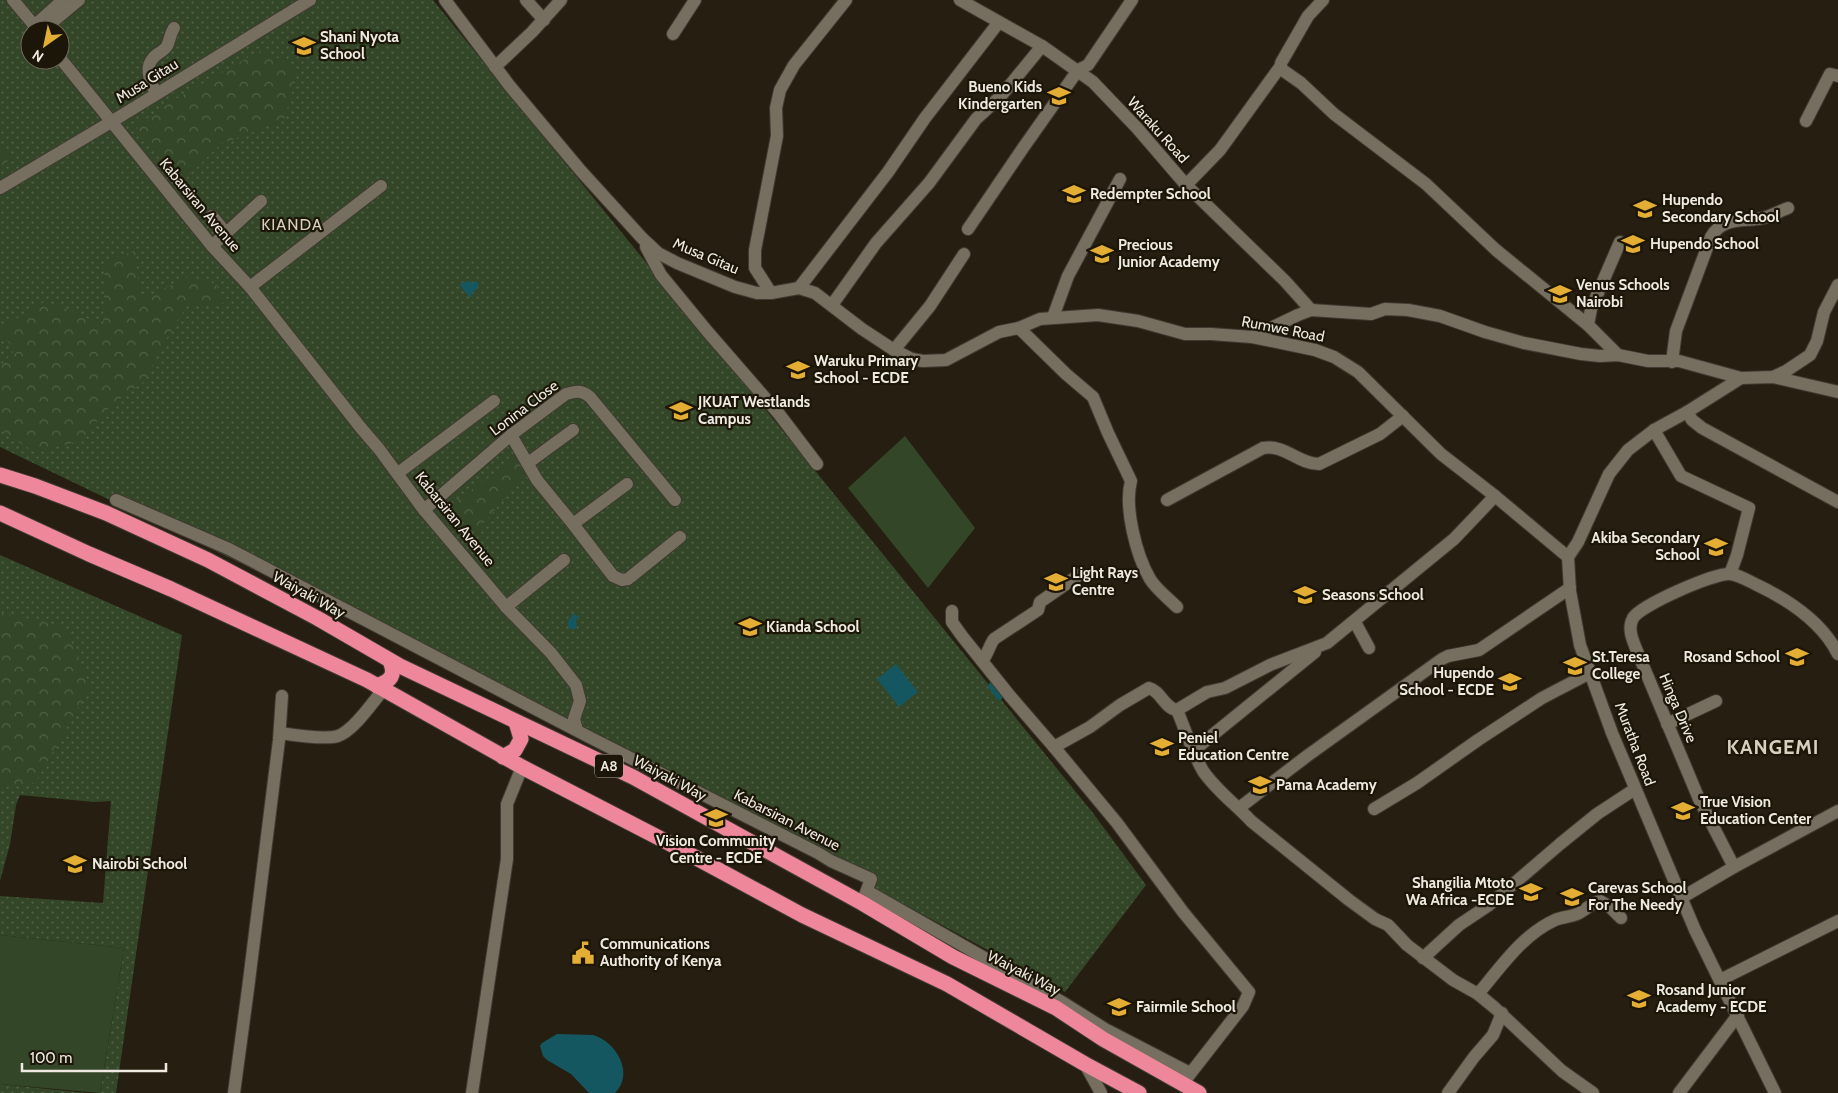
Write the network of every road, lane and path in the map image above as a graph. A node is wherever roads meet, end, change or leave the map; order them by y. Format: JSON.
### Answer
{"nodes":[{"id":1,"x":13,"y":0,"type":"edge"},
{"id":2,"x":64,"y":0,"type":"edge"},
{"id":3,"x":79,"y":0,"type":"edge"},
{"id":4,"x":310,"y":0,"type":"edge"},
{"id":5,"x":445,"y":0,"type":"edge"},
{"id":6,"x":526,"y":0,"type":"edge"},
{"id":7,"x":561,"y":0,"type":"edge"},
{"id":8,"x":695,"y":0,"type":"edge"},
{"id":9,"x":846,"y":0,"type":"edge"},
{"id":10,"x":1132,"y":0,"type":"edge"},
{"id":11,"x":1323,"y":0,"type":"edge"},
{"id":12,"x":963,"y":1,"type":"edge"},
{"id":13,"x":31,"y":20,"type":"edge"},
{"id":14,"x":45,"y":20,"type":"edge"},
{"id":15,"x":50,"y":20,"type":"edge"},
{"id":16,"x":544,"y":20,"type":"junction"},
{"id":17,"x":999,"y":22,"type":"junction"},
{"id":18,"x":174,"y":28,"type":"dead end"},
{"id":19,"x":672,"y":34,"type":"dead end"},
{"id":20,"x":1042,"y":46,"type":"junction"},
{"id":21,"x":495,"y":67,"type":"junction"},
{"id":22,"x":1280,"y":67,"type":"junction"},
{"id":23,"x":70,"y":70,"type":"edge"},
{"id":24,"x":1078,"y":70,"type":"junction"},
{"id":25,"x":1838,"y":76,"type":"edge"},
{"id":26,"x":156,"y":94,"type":"junction"},
{"id":27,"x":1806,"y":121,"type":"dead end"},
{"id":28,"x":111,"y":122,"type":"junction"},
{"id":29,"x":1120,"y":179,"type":"dead end"},
{"id":30,"x":1186,"y":185,"type":"junction"},
{"id":31,"x":382,"y":186,"type":"dead end"},
{"id":32,"x":0,"y":188,"type":"edge"},
{"id":33,"x":261,"y":201,"type":"dead end"},
{"id":34,"x":1788,"y":208,"type":"dead end"},
{"id":35,"x":212,"y":216,"type":"dead end"},
{"id":36,"x":968,"y":229,"type":"dead end"},
{"id":37,"x":226,"y":233,"type":"junction"},
{"id":38,"x":642,"y":238,"type":"junction"},
{"id":39,"x":1620,"y":242,"type":"dead end"},
{"id":40,"x":212,"y":246,"type":"junction"},
{"id":41,"x":964,"y":254,"type":"dead end"},
{"id":42,"x":1838,"y":285,"type":"edge"},
{"id":43,"x":250,"y":288,"type":"junction"},
{"id":44,"x":799,"y":288,"type":"junction"},
{"id":45,"x":771,"y":293,"type":"junction"},
{"id":46,"x":832,"y":305,"type":"junction"},
{"id":47,"x":1311,"y":310,"type":"junction"},
{"id":48,"x":1053,"y":317,"type":"junction"},
{"id":49,"x":1588,"y":325,"type":"junction"},
{"id":50,"x":1019,"y":328,"type":"junction"},
{"id":51,"x":1252,"y":337,"type":"junction"},
{"id":52,"x":894,"y":350,"type":"junction"},
{"id":53,"x":1618,"y":355,"type":"junction"},
{"id":54,"x":1672,"y":362,"type":"junction"},
{"id":55,"x":1773,"y":376,"type":"junction"},
{"id":56,"x":1741,"y":378,"type":"junction"},
{"id":57,"x":1836,"y":388,"type":"edge"},
{"id":58,"x":494,"y":401,"type":"dead end"},
{"id":59,"x":1687,"y":412,"type":"junction"},
{"id":60,"x":1403,"y":416,"type":"junction"},
{"id":61,"x":573,"y":430,"type":"dead end"},
{"id":62,"x":1654,"y":430,"type":"junction"},
{"id":63,"x":511,"y":435,"type":"junction"},
{"id":64,"x":528,"y":463,"type":"junction"},
{"id":65,"x":817,"y":464,"type":"dead end"},
{"id":66,"x":398,"y":473,"type":"junction"},
{"id":67,"x":0,"y":475,"type":"edge"},
{"id":68,"x":627,"y":484,"type":"dead end"},
{"id":69,"x":1495,"y":496,"type":"junction"},
{"id":70,"x":116,"y":500,"type":"dead end"},
{"id":71,"x":675,"y":500,"type":"dead end"},
{"id":72,"x":1167,"y":500,"type":"dead end"},
{"id":73,"x":1838,"y":502,"type":"edge"},
{"id":74,"x":424,"y":510,"type":"junction"},
{"id":75,"x":0,"y":513,"type":"edge"},
{"id":76,"x":573,"y":524,"type":"junction"},
{"id":77,"x":680,"y":537,"type":"dead end"},
{"id":78,"x":1568,"y":557,"type":"junction"},
{"id":79,"x":564,"y":560,"type":"dead end"},
{"id":80,"x":1730,"y":574,"type":"junction"},
{"id":81,"x":1079,"y":575,"type":"dead end"},
{"id":82,"x":1570,"y":588,"type":"junction"},
{"id":83,"x":1177,"y":607,"type":"dead end"},
{"id":84,"x":506,"y":608,"type":"junction"},
{"id":85,"x":952,"y":611,"type":"dead end"},
{"id":86,"x":1355,"y":622,"type":"junction"},
{"id":87,"x":1321,"y":647,"type":"junction"},
{"id":88,"x":1369,"y":648,"type":"dead end"},
{"id":89,"x":1838,"y":654,"type":"edge"},
{"id":90,"x":390,"y":660,"type":"junction"},
{"id":91,"x":982,"y":661,"type":"junction"},
{"id":92,"x":1590,"y":673,"type":"junction"},
{"id":93,"x":380,"y":688,"type":"junction"},
{"id":94,"x":282,"y":696,"type":"dead end"},
{"id":95,"x":1716,"y":702,"type":"dead end"},
{"id":96,"x":1177,"y":710,"type":"junction"},
{"id":97,"x":516,"y":722,"type":"junction"},
{"id":98,"x":1667,"y":724,"type":"junction"},
{"id":99,"x":577,"y":730,"type":"junction"},
{"id":100,"x":280,"y":733,"type":"junction"},
{"id":101,"x":569,"y":747,"type":"junction"},
{"id":102,"x":1054,"y":747,"type":"junction"},
{"id":103,"x":1194,"y":750,"type":"junction"},
{"id":104,"x":503,"y":757,"type":"junction"},
{"id":105,"x":522,"y":768,"type":"junction"},
{"id":106,"x":1635,"y":789,"type":"junction"},
{"id":107,"x":1239,"y":808,"type":"junction"},
{"id":108,"x":1374,"y":809,"type":"dead end"},
{"id":109,"x":1838,"y":811,"type":"edge"},
{"id":110,"x":1734,"y":867,"type":"junction"},
{"id":111,"x":864,"y":897,"type":"junction"},
{"id":112,"x":1682,"y":898,"type":"junction"},
{"id":113,"x":1621,"y":918,"type":"dead end"},
{"id":114,"x":1838,"y":921,"type":"edge"},
{"id":115,"x":1423,"y":958,"type":"junction"},
{"id":116,"x":1720,"y":980,"type":"junction"},
{"id":117,"x":1478,"y":994,"type":"junction"},
{"id":118,"x":1502,"y":1013,"type":"junction"},
{"id":119,"x":1738,"y":1016,"type":"junction"},
{"id":120,"x":1085,"y":1064,"type":"junction"},
{"id":121,"x":1187,"y":1078,"type":"junction"},
{"id":122,"x":1590,"y":1092,"type":"edge"},
{"id":123,"x":234,"y":1093,"type":"edge"},
{"id":124,"x":472,"y":1093,"type":"edge"},
{"id":125,"x":1102,"y":1093,"type":"edge"},
{"id":126,"x":1140,"y":1093,"type":"edge"},
{"id":127,"x":1199,"y":1093,"type":"edge"},
{"id":128,"x":1448,"y":1093,"type":"edge"},
{"id":129,"x":1679,"y":1093,"type":"edge"},
{"id":130,"x":1775,"y":1093,"type":"edge"}],
"edges":[{"from":1,"to":13,"type":"street"},
{"from":2,"to":14,"type":"street"},
{"from":3,"to":15,"type":"street"},
{"from":4,"to":26,"type":"street","name":"Musa Gitau"},
{"from":5,"to":21,"type":"street","name":"Musa Gitau"},
{"from":6,"to":16,"type":"street"},
{"from":7,"to":16,"type":"street"},
{"from":8,"to":19,"type":"street"},
{"from":9,"to":45,"type":"street"},
{"from":10,"to":24,"type":"street"},
{"from":11,"to":22,"type":"street"},
{"from":12,"to":17,"type":"street","name":"Waraku Road"},
{"from":16,"to":21,"type":"street"},
{"from":17,"to":20,"type":"street","name":"Waraku Road"},
{"from":17,"to":44,"type":"street"},
{"from":18,"to":26,"type":"street"},
{"from":20,"to":24,"type":"street","name":"Waraku Road"},
{"from":20,"to":46,"type":"street"},
{"from":21,"to":38,"type":"street","name":"Musa Gitau"},
{"from":22,"to":30,"type":"street"},
{"from":22,"to":49,"type":"street"},
{"from":23,"to":28,"type":"street","name":"Kabarsiran Avenue"},
{"from":24,"to":30,"type":"street","name":"Waraku Road"},
{"from":24,"to":36,"type":"street"},
{"from":25,"to":27,"type":"street"},
{"from":26,"to":28,"type":"street","name":"Musa Gitau"},
{"from":28,"to":32,"type":"street","name":"Musa Gitau"},
{"from":28,"to":40,"type":"street","name":"Kabarsiran Avenue"},
{"from":29,"to":48,"type":"street"},
{"from":30,"to":47,"type":"street","name":"Waraku Road"},
{"from":31,"to":43,"type":"street"},
{"from":33,"to":37,"type":"street"},
{"from":34,"to":54,"type":"street"},
{"from":35,"to":37,"type":"street"},
{"from":37,"to":40,"type":"street"},
{"from":38,"to":45,"type":"street","name":"Musa Gitau"},
{"from":38,"to":65,"type":"street"},
{"from":39,"to":49,"type":"street"},
{"from":40,"to":43,"type":"street","name":"Kabarsiran Avenue"},
{"from":41,"to":52,"type":"street"},
{"from":42,"to":55,"type":"street"},
{"from":43,"to":66,"type":"street","name":"Kabarsiran Avenue"},
{"from":44,"to":45,"type":"street","name":"Musa Gitau"},
{"from":44,"to":46,"type":"street"},
{"from":46,"to":52,"type":"street"},
{"from":47,"to":51,"type":"street"},
{"from":47,"to":53,"type":"street"},
{"from":48,"to":50,"type":"street","name":"Rumwe Road"},
{"from":48,"to":51,"type":"street","name":"Rumwe Road"},
{"from":49,"to":53,"type":"street"},
{"from":50,"to":52,"type":"street"},
{"from":50,"to":83,"type":"street"},
{"from":51,"to":60,"type":"street","name":"Rumwe Road"},
{"from":53,"to":54,"type":"street"},
{"from":54,"to":56,"type":"street"},
{"from":55,"to":56,"type":"street"},
{"from":55,"to":57,"type":"street"},
{"from":56,"to":59,"type":"street"},
{"from":58,"to":66,"type":"street"},
{"from":59,"to":62,"type":"street"},
{"from":59,"to":73,"type":"street"},
{"from":60,"to":69,"type":"street","name":"Rumwe Road"},
{"from":60,"to":72,"type":"street"},
{"from":61,"to":64,"type":"street"},
{"from":62,"to":78,"type":"street"},
{"from":62,"to":80,"type":"street"},
{"from":63,"to":64,"type":"street"},
{"from":63,"to":71,"type":"street","name":"Lonina Close"},
{"from":63,"to":74,"type":"street","name":"Lonina Close"},
{"from":64,"to":76,"type":"street"},
{"from":66,"to":74,"type":"street","name":"Kabarsiran Avenue"},
{"from":67,"to":90,"type":"highway","name":"Waiyaki Way","number":"A8"},
{"from":68,"to":76,"type":"street"},
{"from":69,"to":78,"type":"street","name":"Rumwe Road"},
{"from":69,"to":86,"type":"street"},
{"from":70,"to":99,"type":"street"},
{"from":74,"to":84,"type":"street","name":"Kabarsiran Avenue"},
{"from":75,"to":93,"type":"highway"},
{"from":76,"to":77,"type":"street"},
{"from":78,"to":82,"type":"street","name":"Muratha Road"},
{"from":79,"to":84,"type":"street"},
{"from":80,"to":89,"type":"street"},
{"from":80,"to":98,"type":"street","name":"Hinga Drive"},
{"from":81,"to":91,"type":"street"},
{"from":82,"to":92,"type":"street","name":"Muratha Road"},
{"from":82,"to":107,"type":"street"},
{"from":84,"to":99,"type":"street","name":"Kabarsiran Avenue"},
{"from":85,"to":91,"type":"street"},
{"from":86,"to":87,"type":"street"},
{"from":86,"to":88,"type":"street"},
{"from":87,"to":96,"type":"street"},
{"from":87,"to":103,"type":"street"},
{"from":90,"to":93,"type":"highway"},
{"from":90,"to":97,"type":"highway","name":"Waiyaki Way","number":"A8"},
{"from":91,"to":102,"type":"street"},
{"from":92,"to":106,"type":"street","name":"Muratha Road"},
{"from":92,"to":108,"type":"street"},
{"from":93,"to":100,"type":"street"},
{"from":93,"to":104,"type":"highway"},
{"from":94,"to":100,"type":"street"},
{"from":95,"to":98,"type":"street"},
{"from":96,"to":102,"type":"street"},
{"from":96,"to":103,"type":"street"},
{"from":97,"to":101,"type":"highway","name":"Waiyaki Way","number":"A8"},
{"from":97,"to":104,"type":"highway"},
{"from":98,"to":110,"type":"street","name":"Hinga Drive"},
{"from":99,"to":101,"type":"street"},
{"from":99,"to":111,"type":"street","name":"Kabarsiran Avenue"},
{"from":100,"to":123,"type":"street"},
{"from":101,"to":111,"type":"highway","name":"Waiyaki Way","number":"A8"},
{"from":102,"to":121,"type":"street"},
{"from":103,"to":107,"type":"street"},
{"from":104,"to":105,"type":"highway"},
{"from":105,"to":120,"type":"highway"},
{"from":105,"to":124,"type":"street"},
{"from":106,"to":112,"type":"street","name":"Muratha Road"},
{"from":106,"to":115,"type":"street"},
{"from":107,"to":115,"type":"street"},
{"from":109,"to":110,"type":"street"},
{"from":110,"to":112,"type":"street"},
{"from":111,"to":121,"type":"highway","name":"Waiyaki Way","number":"A8"},
{"from":112,"to":116,"type":"street","name":"Muratha Road"},
{"from":113,"to":117,"type":"street"},
{"from":114,"to":116,"type":"street"},
{"from":115,"to":117,"type":"street"},
{"from":116,"to":119,"type":"street","name":"Muratha Road"},
{"from":117,"to":118,"type":"street"},
{"from":118,"to":122,"type":"street"},
{"from":118,"to":128,"type":"street"},
{"from":119,"to":129,"type":"street"},
{"from":119,"to":130,"type":"street","name":"Muratha Road"},
{"from":120,"to":125,"type":"street"},
{"from":120,"to":126,"type":"highway"},
{"from":121,"to":127,"type":"highway","name":"Waiyaki Way","number":"A8"}]}
